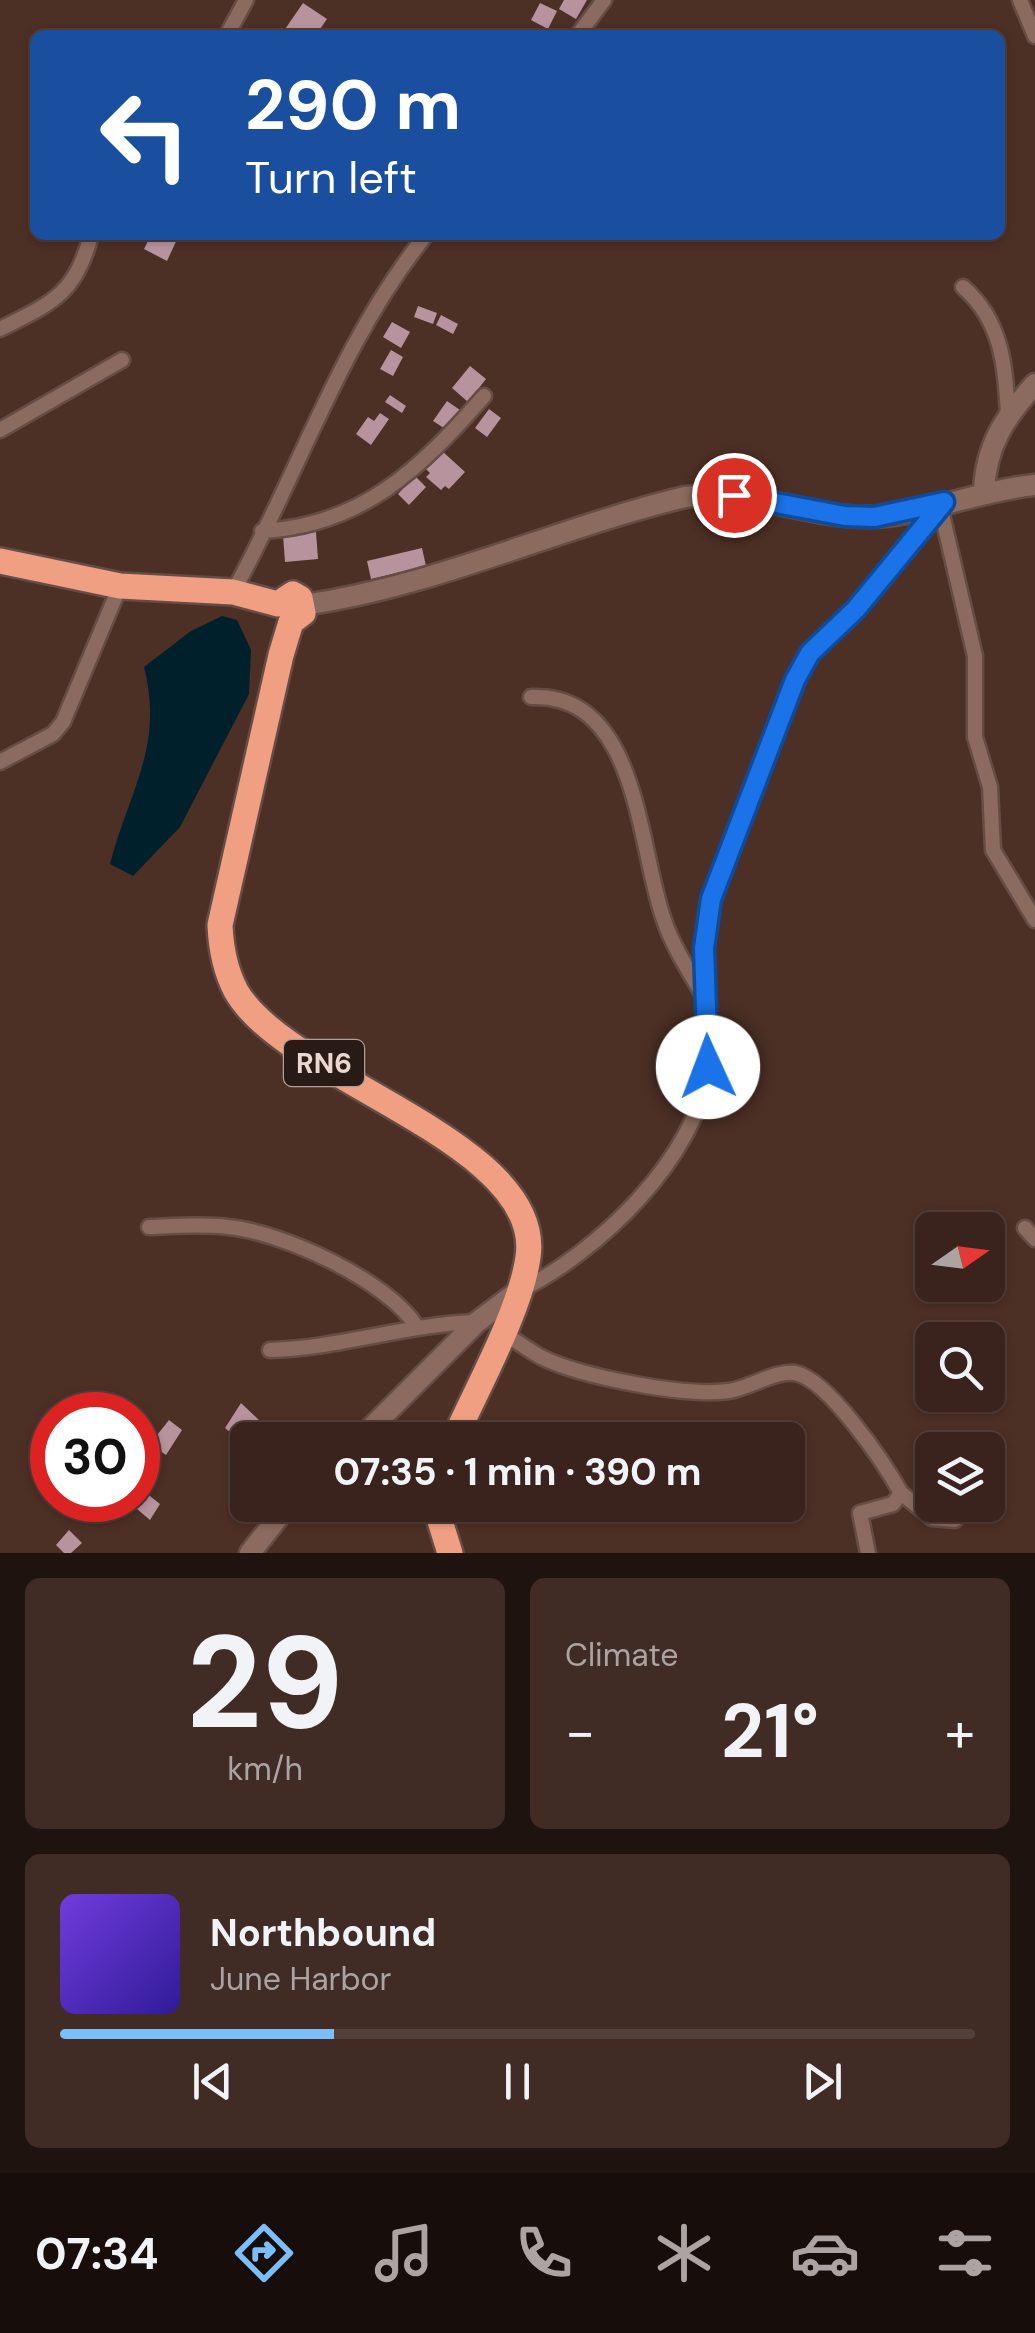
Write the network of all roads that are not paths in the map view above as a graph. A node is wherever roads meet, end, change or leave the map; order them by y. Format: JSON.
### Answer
{"nodes":[{"id":1,"x":246,"y":0,"type":"edge"},
{"id":2,"x":604,"y":0,"type":"edge"},
{"id":3,"x":1020,"y":0,"type":"edge"},
{"id":4,"x":230,"y":30,"type":"edge"},
{"id":5,"x":582,"y":30,"type":"edge"},
{"id":6,"x":1035,"y":36,"type":"edge"},
{"id":7,"x":90,"y":240,"type":"edge"},
{"id":8,"x":422,"y":240,"type":"edge"},
{"id":9,"x":963,"y":286,"type":"dead end"},
{"id":10,"x":0,"y":330,"type":"edge"},
{"id":11,"x":122,"y":360,"type":"dead end"},
{"id":12,"x":1035,"y":384,"type":"edge"},
{"id":13,"x":484,"y":396,"type":"dead end"},
{"id":14,"x":1008,"y":414,"type":"junction"},
{"id":15,"x":0,"y":430,"type":"edge"},
{"id":16,"x":1035,"y":486,"type":"edge"},
{"id":17,"x":984,"y":491,"type":"junction"},
{"id":18,"x":942,"y":506,"type":"junction"},
{"id":19,"x":262,"y":531,"type":"junction"},
{"id":20,"x":0,"y":561,"type":"edge"},
{"id":21,"x":120,"y":586,"type":"junction"},
{"id":22,"x":233,"y":592,"type":"junction"},
{"id":23,"x":291,"y":610,"type":"junction"},
{"id":24,"x":531,"y":697,"type":"dead end"},
{"id":25,"x":0,"y":762,"type":"edge"},
{"id":26,"x":1035,"y":920,"type":"edge"},
{"id":27,"x":704,"y":997,"type":"junction"},
{"id":28,"x":149,"y":1227,"type":"dead end"},
{"id":29,"x":516,"y":1292,"type":"junction"},
{"id":30,"x":477,"y":1322,"type":"junction"},
{"id":31,"x":417,"y":1327,"type":"junction"},
{"id":32,"x":502,"y":1332,"type":"junction"},
{"id":33,"x":270,"y":1350,"type":"dead end"},
{"id":34,"x":377,"y":1422,"type":"edge"},
{"id":35,"x":462,"y":1422,"type":"edge"},
{"id":36,"x":901,"y":1493,"type":"junction"},
{"id":37,"x":915,"y":1504,"type":"edge"},
{"id":38,"x":275,"y":1522,"type":"edge"},
{"id":39,"x":440,"y":1522,"type":"edge"},
{"id":40,"x":250,"y":1553,"type":"edge"},
{"id":41,"x":450,"y":1553,"type":"edge"},
{"id":42,"x":868,"y":1553,"type":"edge"}],
"edges":[{"from":1,"to":4,"type":"street"},
{"from":2,"to":5,"type":"street"},
{"from":3,"to":6,"type":"street"},
{"from":7,"to":10,"type":"street"},
{"from":8,"to":19,"type":"street"},
{"from":9,"to":14,"type":"street"},
{"from":11,"to":15,"type":"street"},
{"from":12,"to":14,"type":"main road"},
{"from":13,"to":19,"type":"street"},
{"from":14,"to":17,"type":"main road"},
{"from":16,"to":17,"type":"main road"},
{"from":17,"to":18,"type":"main road"},
{"from":18,"to":23,"type":"main road"},
{"from":18,"to":26,"type":"street"},
{"from":18,"to":27,"type":"street"},
{"from":19,"to":22,"type":"street"},
{"from":20,"to":21,"type":"highway"},
{"from":21,"to":22,"type":"highway"},
{"from":21,"to":25,"type":"street"},
{"from":22,"to":23,"type":"highway"},
{"from":23,"to":29,"type":"highway","number":"RN6"},
{"from":24,"to":27,"type":"street"},
{"from":27,"to":29,"type":"street"},
{"from":28,"to":31,"type":"street"},
{"from":29,"to":30,"type":"main road"},
{"from":29,"to":32,"type":"highway","number":"RN6"},
{"from":30,"to":31,"type":"street"},
{"from":30,"to":34,"type":"main road"},
{"from":31,"to":33,"type":"street"},
{"from":32,"to":35,"type":"highway","number":"RN6"},
{"from":32,"to":36,"type":"street"},
{"from":36,"to":37,"type":"street"},
{"from":36,"to":42,"type":"street"},
{"from":38,"to":40,"type":"main road"},
{"from":39,"to":41,"type":"highway"}]}
